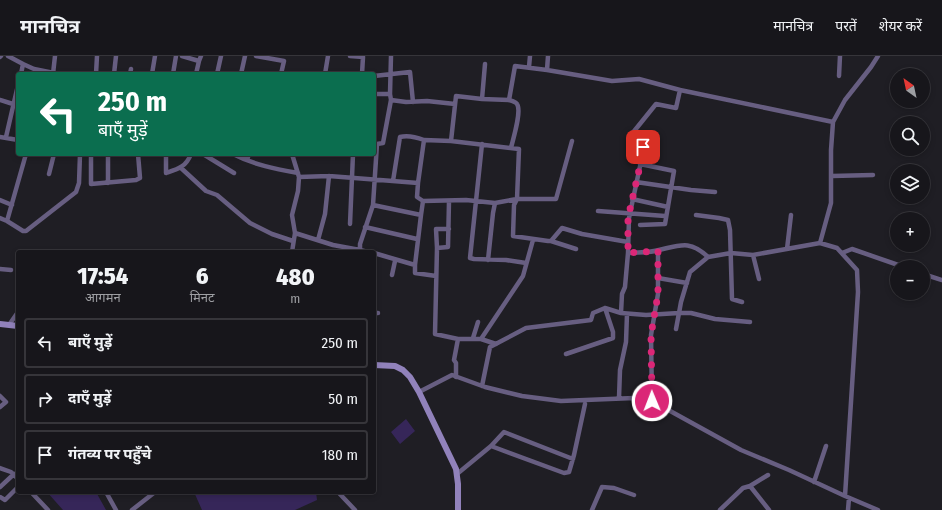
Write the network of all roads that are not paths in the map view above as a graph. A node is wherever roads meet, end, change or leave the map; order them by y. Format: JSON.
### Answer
{"nodes":[{"id":1,"x":8,"y":56,"type":"edge"},
{"id":2,"x":55,"y":56,"type":"edge"},
{"id":3,"x":98,"y":56,"type":"edge"},
{"id":4,"x":116,"y":56,"type":"edge"},
{"id":5,"x":155,"y":56,"type":"edge"},
{"id":6,"x":176,"y":56,"type":"edge"},
{"id":7,"x":182,"y":56,"type":"edge"},
{"id":8,"x":221,"y":56,"type":"edge"},
{"id":9,"x":244,"y":56,"type":"edge"},
{"id":10,"x":256,"y":56,"type":"edge"},
{"id":11,"x":328,"y":56,"type":"edge"},
{"id":12,"x":350,"y":56,"type":"edge"},
{"id":13,"x":391,"y":56,"type":"edge"},
{"id":14,"x":530,"y":56,"type":"edge"},
{"id":15,"x":548,"y":56,"type":"edge"},
{"id":16,"x":840,"y":56,"type":"edge"},
{"id":17,"x":878,"y":56,"type":"edge"},
{"id":18,"x":200,"y":58,"type":"edge"},
{"id":19,"x":285,"y":59,"type":"edge"},
{"id":20,"x":23,"y":64,"type":"junction"},
{"id":21,"x":485,"y":64,"type":"dead end"},
{"id":22,"x":529,"y":68,"type":"junction"},
{"id":23,"x":547,"y":70,"type":"junction"},
{"id":24,"x":21,"y":72,"type":"edge"},
{"id":25,"x":47,"y":72,"type":"edge"},
{"id":26,"x":55,"y":72,"type":"edge"},
{"id":27,"x":96,"y":72,"type":"edge"},
{"id":28,"x":114,"y":72,"type":"edge"},
{"id":29,"x":152,"y":72,"type":"edge"},
{"id":30,"x":173,"y":72,"type":"edge"},
{"id":31,"x":196,"y":72,"type":"edge"},
{"id":32,"x":217,"y":72,"type":"edge"},
{"id":33,"x":241,"y":72,"type":"edge"},
{"id":34,"x":282,"y":72,"type":"edge"},
{"id":35,"x":325,"y":72,"type":"edge"},
{"id":36,"x":362,"y":72,"type":"edge"},
{"id":37,"x":390,"y":74,"type":"junction"},
{"id":38,"x":376,"y":76,"type":"edge"},
{"id":39,"x":839,"y":76,"type":"dead end"},
{"id":40,"x":680,"y":90,"type":"junction"},
{"id":41,"x":16,"y":93,"type":"edge"},
{"id":42,"x":376,"y":94,"type":"edge"},
{"id":43,"x":390,"y":94,"type":"junction"},
{"id":44,"x":482,"y":99,"type":"junction"},
{"id":45,"x":0,"y":100,"type":"edge"},
{"id":46,"x":391,"y":100,"type":"junction"},
{"id":47,"x":509,"y":100,"type":"junction"},
{"id":48,"x":413,"y":102,"type":"junction"},
{"id":49,"x":13,"y":104,"type":"junction"},
{"id":50,"x":455,"y":104,"type":"junction"},
{"id":51,"x":833,"y":122,"type":"junction"},
{"id":52,"x":0,"y":137,"type":"edge"},
{"id":53,"x":6,"y":137,"type":"junction"},
{"id":54,"x":16,"y":140,"type":"edge"},
{"id":55,"x":424,"y":140,"type":"junction"},
{"id":56,"x":451,"y":141,"type":"junction"},
{"id":57,"x":572,"y":141,"type":"dead end"},
{"id":58,"x":482,"y":144,"type":"junction"},
{"id":59,"x":511,"y":148,"type":"junction"},
{"id":60,"x":25,"y":156,"type":"edge"},
{"id":61,"x":54,"y":156,"type":"edge"},
{"id":62,"x":80,"y":156,"type":"edge"},
{"id":63,"x":91,"y":156,"type":"edge"},
{"id":64,"x":108,"y":156,"type":"edge"},
{"id":65,"x":138,"y":156,"type":"edge"},
{"id":66,"x":166,"y":156,"type":"edge"},
{"id":67,"x":190,"y":156,"type":"edge"},
{"id":68,"x":206,"y":156,"type":"edge"},
{"id":69,"x":238,"y":156,"type":"edge"},
{"id":70,"x":248,"y":156,"type":"edge"},
{"id":71,"x":293,"y":156,"type":"edge"},
{"id":72,"x":353,"y":156,"type":"edge"},
{"id":73,"x":247,"y":160,"type":"junction"},
{"id":74,"x":640,"y":164,"type":"junction"},
{"id":75,"x":181,"y":168,"type":"junction"},
{"id":76,"x":234,"y":173,"type":"dead end"},
{"id":77,"x":49,"y":174,"type":"dead end"},
{"id":78,"x":299,"y":175,"type":"junction"},
{"id":79,"x":329,"y":176,"type":"junction"},
{"id":80,"x":832,"y":176,"type":"junction"},
{"id":81,"x":873,"y":176,"type":"dead end"},
{"id":82,"x":353,"y":178,"type":"junction"},
{"id":83,"x":375,"y":179,"type":"junction"},
{"id":84,"x":393,"y":181,"type":"junction"},
{"id":85,"x":636,"y":182,"type":"junction"},
{"id":86,"x":108,"y":183,"type":"junction"},
{"id":87,"x":418,"y":183,"type":"junction"},
{"id":88,"x":671,"y":187,"type":"junction"},
{"id":89,"x":715,"y":192,"type":"dead end"},
{"id":90,"x":517,"y":199,"type":"junction"},
{"id":91,"x":632,"y":199,"type":"junction"},
{"id":92,"x":0,"y":200,"type":"edge"},
{"id":93,"x":423,"y":201,"type":"junction"},
{"id":94,"x":449,"y":201,"type":"junction"},
{"id":95,"x":476,"y":201,"type":"junction"},
{"id":96,"x":495,"y":203,"type":"junction"},
{"id":97,"x":12,"y":205,"type":"junction"},
{"id":98,"x":373,"y":205,"type":"junction"},
{"id":99,"x":668,"y":207,"type":"junction"},
{"id":100,"x":598,"y":212,"type":"dead end"},
{"id":101,"x":629,"y":214,"type":"junction"},
{"id":102,"x":421,"y":215,"type":"junction"},
{"id":103,"x":696,"y":215,"type":"dead end"},
{"id":104,"x":791,"y":215,"type":"dead end"},
{"id":105,"x":665,"y":216,"type":"junction"},
{"id":106,"x":0,"y":218,"type":"edge"},
{"id":107,"x":6,"y":220,"type":"junction"},
{"id":108,"x":350,"y":224,"type":"dead end"},
{"id":109,"x":640,"y":225,"type":"dead end"},
{"id":110,"x":366,"y":227,"type":"junction"},
{"id":111,"x":449,"y":229,"type":"junction"},
{"id":112,"x":295,"y":233,"type":"junction"},
{"id":113,"x":417,"y":239,"type":"junction"},
{"id":114,"x":318,"y":240,"type":"junction"},
{"id":115,"x":533,"y":240,"type":"junction"},
{"id":116,"x":293,"y":241,"type":"junction"},
{"id":117,"x":551,"y":241,"type":"junction"},
{"id":118,"x":628,"y":242,"type":"junction"},
{"id":119,"x":820,"y":243,"type":"junction"},
{"id":120,"x":437,"y":248,"type":"junction"},
{"id":121,"x":576,"y":249,"type":"dead end"},
{"id":122,"x":787,"y":249,"type":"junction"},
{"id":123,"x":292,"y":250,"type":"edge"},
{"id":124,"x":360,"y":250,"type":"joint"},
{"id":125,"x":658,"y":251,"type":"junction"},
{"id":126,"x":628,"y":253,"type":"junction"},
{"id":127,"x":731,"y":253,"type":"junction"},
{"id":128,"x":842,"y":253,"type":"junction"},
{"id":129,"x":376,"y":255,"type":"edge"},
{"id":130,"x":753,"y":255,"type":"junction"},
{"id":131,"x":708,"y":257,"type":"junction"},
{"id":132,"x":395,"y":260,"type":"junction"},
{"id":133,"x":488,"y":260,"type":"junction"},
{"id":134,"x":890,"y":262,"type":"edge"},
{"id":135,"x":526,"y":263,"type":"junction"},
{"id":136,"x":415,"y":265,"type":"junction"},
{"id":137,"x":0,"y":269,"type":"edge"},
{"id":138,"x":11,"y":270,"type":"dead end"},
{"id":139,"x":392,"y":275,"type":"dead end"},
{"id":140,"x":436,"y":276,"type":"junction"},
{"id":141,"x":930,"y":276,"type":"edge"},
{"id":142,"x":658,"y":278,"type":"junction"},
{"id":143,"x":759,"y":280,"type":"dead end"},
{"id":144,"x":942,"y":280,"type":"edge"},
{"id":145,"x":687,"y":283,"type":"junction"},
{"id":146,"x":742,"y":302,"type":"dead end"},
{"id":147,"x":605,"y":308,"type":"junction"},
{"id":148,"x":621,"y":313,"type":"junction"},
{"id":149,"x":679,"y":313,"type":"junction"},
{"id":150,"x":628,"y":314,"type":"junction"},
{"id":151,"x":654,"y":314,"type":"junction"},
{"id":152,"x":16,"y":315,"type":"edge"},
{"id":153,"x":478,"y":322,"type":"dead end"},
{"id":154,"x":750,"y":322,"type":"dead end"},
{"id":155,"x":0,"y":324,"type":"edge"},
{"id":156,"x":9,"y":325,"type":"junction"},
{"id":157,"x":16,"y":326,"type":"edge"},
{"id":158,"x":676,"y":329,"type":"dead end"},
{"id":159,"x":458,"y":338,"type":"junction"},
{"id":160,"x":473,"y":338,"type":"junction"},
{"id":161,"x":481,"y":338,"type":"junction"},
{"id":162,"x":496,"y":344,"type":"junction"},
{"id":163,"x":566,"y":354,"type":"dead end"},
{"id":164,"x":376,"y":365,"type":"edge"},
{"id":165,"x":456,"y":377,"type":"junction"},
{"id":166,"x":482,"y":386,"type":"junction"},
{"id":167,"x":419,"y":392,"type":"junction"},
{"id":168,"x":0,"y":396,"type":"edge"},
{"id":169,"x":619,"y":398,"type":"junction"},
{"id":170,"x":652,"y":401,"type":"junction"},
{"id":171,"x":585,"y":404,"type":"dead end"},
{"id":172,"x":0,"y":407,"type":"edge"},
{"id":173,"x":491,"y":446,"type":"junction"},
{"id":174,"x":826,"y":446,"type":"dead end"},
{"id":175,"x":573,"y":459,"type":"junction"},
{"id":176,"x":0,"y":468,"type":"edge"},
{"id":177,"x":14,"y":474,"type":"junction"},
{"id":178,"x":457,"y":474,"type":"junction"},
{"id":179,"x":768,"y":475,"type":"dead end"},
{"id":180,"x":16,"y":476,"type":"edge"},
{"id":181,"x":814,"y":482,"type":"junction"},
{"id":182,"x":750,"y":486,"type":"junction"},
{"id":183,"x":0,"y":488,"type":"edge"},
{"id":184,"x":16,"y":489,"type":"edge"},
{"id":185,"x":33,"y":494,"type":"edge"},
{"id":186,"x":107,"y":494,"type":"edge"},
{"id":187,"x":152,"y":494,"type":"edge"},
{"id":188,"x":340,"y":494,"type":"edge"},
{"id":189,"x":634,"y":495,"type":"dead end"},
{"id":190,"x":0,"y":497,"type":"edge"},
{"id":191,"x":847,"y":497,"type":"junction"},
{"id":192,"x":48,"y":510,"type":"edge"},
{"id":193,"x":116,"y":510,"type":"edge"},
{"id":194,"x":132,"y":510,"type":"edge"},
{"id":195,"x":355,"y":510,"type":"edge"},
{"id":196,"x":458,"y":510,"type":"edge"},
{"id":197,"x":592,"y":510,"type":"edge"},
{"id":198,"x":720,"y":510,"type":"edge"},
{"id":199,"x":768,"y":510,"type":"edge"},
{"id":200,"x":848,"y":510,"type":"edge"},
{"id":201,"x":878,"y":510,"type":"edge"}],
"edges":[{"from":1,"to":20,"type":"street"},
{"from":2,"to":26,"type":"street"},
{"from":3,"to":27,"type":"street"},
{"from":4,"to":28,"type":"street"},
{"from":5,"to":29,"type":"street"},
{"from":6,"to":30,"type":"street"},
{"from":7,"to":18,"type":"street"},
{"from":8,"to":32,"type":"street"},
{"from":9,"to":33,"type":"street"},
{"from":10,"to":19,"type":"street"},
{"from":11,"to":35,"type":"street"},
{"from":12,"to":36,"type":"street"},
{"from":13,"to":37,"type":"street"},
{"from":14,"to":22,"type":"street"},
{"from":15,"to":23,"type":"street"},
{"from":16,"to":39,"type":"street"},
{"from":17,"to":51,"type":"street"},
{"from":18,"to":31,"type":"street"},
{"from":19,"to":34,"type":"street"},
{"from":20,"to":24,"type":"street"},
{"from":20,"to":25,"type":"street"},
{"from":21,"to":44,"type":"street"},
{"from":22,"to":23,"type":"street"},
{"from":22,"to":47,"type":"street"},
{"from":23,"to":40,"type":"street"},
{"from":37,"to":38,"type":"street"},
{"from":37,"to":43,"type":"street"},
{"from":37,"to":48,"type":"street"},
{"from":40,"to":51,"type":"street"},
{"from":40,"to":74,"type":"street"},
{"from":41,"to":49,"type":"street"},
{"from":42,"to":43,"type":"street"},
{"from":43,"to":46,"type":"street"},
{"from":44,"to":47,"type":"street"},
{"from":44,"to":50,"type":"street"},
{"from":45,"to":49,"type":"street"},
{"from":46,"to":48,"type":"street"},
{"from":46,"to":83,"type":"street"},
{"from":47,"to":59,"type":"street"},
{"from":48,"to":50,"type":"street"},
{"from":49,"to":53,"type":"street"},
{"from":50,"to":56,"type":"street"},
{"from":51,"to":80,"type":"street"},
{"from":52,"to":53,"type":"street"},
{"from":53,"to":54,"type":"street"},
{"from":55,"to":56,"type":"street"},
{"from":55,"to":84,"type":"street"},
{"from":55,"to":87,"type":"street"},
{"from":56,"to":58,"type":"street"},
{"from":57,"to":90,"type":"street"},
{"from":58,"to":59,"type":"street"},
{"from":58,"to":95,"type":"street"},
{"from":59,"to":90,"type":"street"},
{"from":60,"to":97,"type":"street"},
{"from":61,"to":77,"type":"street"},
{"from":62,"to":107,"type":"street"},
{"from":63,"to":86,"type":"street"},
{"from":64,"to":86,"type":"street"},
{"from":65,"to":86,"type":"street"},
{"from":66,"to":75,"type":"street"},
{"from":67,"to":75,"type":"street"},
{"from":68,"to":76,"type":"street"},
{"from":69,"to":73,"type":"street"},
{"from":70,"to":73,"type":"street"},
{"from":71,"to":78,"type":"street"},
{"from":72,"to":82,"type":"street"},
{"from":73,"to":78,"type":"street"},
{"from":74,"to":85,"type":"street"},
{"from":74,"to":88,"type":"street"},
{"from":75,"to":116,"type":"street"},
{"from":78,"to":79,"type":"street"},
{"from":78,"to":112,"type":"street"},
{"from":79,"to":82,"type":"street"},
{"from":79,"to":114,"type":"street"},
{"from":80,"to":81,"type":"street"},
{"from":80,"to":119,"type":"street"},
{"from":82,"to":83,"type":"street"},
{"from":82,"to":108,"type":"street"},
{"from":83,"to":84,"type":"street"},
{"from":83,"to":98,"type":"street"},
{"from":84,"to":87,"type":"street"},
{"from":85,"to":88,"type":"street"},
{"from":85,"to":91,"type":"street"},
{"from":87,"to":93,"type":"street"},
{"from":88,"to":89,"type":"street"},
{"from":88,"to":99,"type":"street"},
{"from":90,"to":96,"type":"street"},
{"from":90,"to":115,"type":"street"},
{"from":91,"to":99,"type":"street"},
{"from":91,"to":101,"type":"street"},
{"from":92,"to":97,"type":"street"},
{"from":93,"to":94,"type":"street"},
{"from":93,"to":102,"type":"street"},
{"from":94,"to":95,"type":"street"},
{"from":94,"to":111,"type":"street"},
{"from":95,"to":96,"type":"street"},
{"from":95,"to":133,"type":"street"},
{"from":96,"to":133,"type":"street"},
{"from":97,"to":107,"type":"street"},
{"from":98,"to":102,"type":"street"},
{"from":98,"to":110,"type":"street"},
{"from":99,"to":105,"type":"street"},
{"from":100,"to":101,"type":"street"},
{"from":101,"to":105,"type":"street"},
{"from":101,"to":118,"type":"street"},
{"from":102,"to":113,"type":"street"},
{"from":103,"to":127,"type":"street"},
{"from":104,"to":122,"type":"street"},
{"from":105,"to":109,"type":"street"},
{"from":106,"to":107,"type":"street"},
{"from":110,"to":113,"type":"street"},
{"from":110,"to":124,"type":"street"},
{"from":111,"to":120,"type":"street"},
{"from":111,"to":120,"type":"street"},
{"from":112,"to":114,"type":"street"},
{"from":112,"to":116,"type":"street"},
{"from":113,"to":136,"type":"street"},
{"from":114,"to":124,"type":"street"},
{"from":115,"to":117,"type":"street"},
{"from":115,"to":135,"type":"street"},
{"from":116,"to":123,"type":"street"},
{"from":117,"to":118,"type":"street"},
{"from":117,"to":121,"type":"street"},
{"from":118,"to":126,"type":"street"},
{"from":119,"to":122,"type":"street"},
{"from":119,"to":128,"type":"street"},
{"from":120,"to":140,"type":"street"},
{"from":122,"to":130,"type":"street"},
{"from":125,"to":126,"type":"street"},
{"from":125,"to":131,"type":"street"},
{"from":125,"to":142,"type":"street"},
{"from":126,"to":148,"type":"street"},
{"from":127,"to":130,"type":"street"},
{"from":127,"to":131,"type":"street"},
{"from":127,"to":146,"type":"street"},
{"from":128,"to":134,"type":"street"},
{"from":128,"to":191,"type":"street"},
{"from":129,"to":132,"type":"street"},
{"from":130,"to":143,"type":"street"},
{"from":131,"to":145,"type":"street"},
{"from":132,"to":136,"type":"street"},
{"from":132,"to":139,"type":"street"},
{"from":133,"to":135,"type":"street"},
{"from":135,"to":161,"type":"street"},
{"from":136,"to":140,"type":"street"},
{"from":137,"to":138,"type":"street"},
{"from":140,"to":159,"type":"street"},
{"from":141,"to":144,"type":"street"},
{"from":142,"to":145,"type":"street"},
{"from":142,"to":151,"type":"street"},
{"from":145,"to":149,"type":"street"},
{"from":147,"to":148,"type":"street"},
{"from":147,"to":162,"type":"street"},
{"from":147,"to":163,"type":"street"},
{"from":148,"to":150,"type":"street"},
{"from":149,"to":151,"type":"street"},
{"from":149,"to":154,"type":"street"},
{"from":149,"to":158,"type":"street"},
{"from":150,"to":151,"type":"street"},
{"from":150,"to":169,"type":"street"},
{"from":151,"to":170,"type":"street"},
{"from":152,"to":156,"type":"street"},
{"from":153,"to":160,"type":"street"},
{"from":155,"to":156,"type":"street"},
{"from":156,"to":157,"type":"street"},
{"from":159,"to":160,"type":"street"},
{"from":159,"to":165,"type":"street"},
{"from":160,"to":161,"type":"street"},
{"from":161,"to":162,"type":"street"},
{"from":162,"to":166,"type":"street"},
{"from":164,"to":167,"type":"street"},
{"from":165,"to":166,"type":"street"},
{"from":165,"to":167,"type":"street"},
{"from":166,"to":169,"type":"street"},
{"from":167,"to":178,"type":"street"},
{"from":168,"to":172,"type":"street"},
{"from":169,"to":170,"type":"street"},
{"from":170,"to":181,"type":"street"},
{"from":171,"to":175,"type":"street"},
{"from":173,"to":175,"type":"street"},
{"from":173,"to":175,"type":"street"},
{"from":173,"to":178,"type":"street"},
{"from":174,"to":181,"type":"street"},
{"from":176,"to":177,"type":"street"},
{"from":177,"to":180,"type":"street"},
{"from":177,"to":183,"type":"street"},
{"from":178,"to":196,"type":"street"},
{"from":179,"to":182,"type":"street"},
{"from":181,"to":191,"type":"street"},
{"from":182,"to":198,"type":"street"},
{"from":182,"to":199,"type":"street"},
{"from":184,"to":190,"type":"street"},
{"from":185,"to":192,"type":"street"},
{"from":186,"to":193,"type":"street"},
{"from":187,"to":194,"type":"street"},
{"from":188,"to":195,"type":"street"},
{"from":189,"to":197,"type":"street"},
{"from":191,"to":200,"type":"street"},
{"from":191,"to":201,"type":"street"}]}
